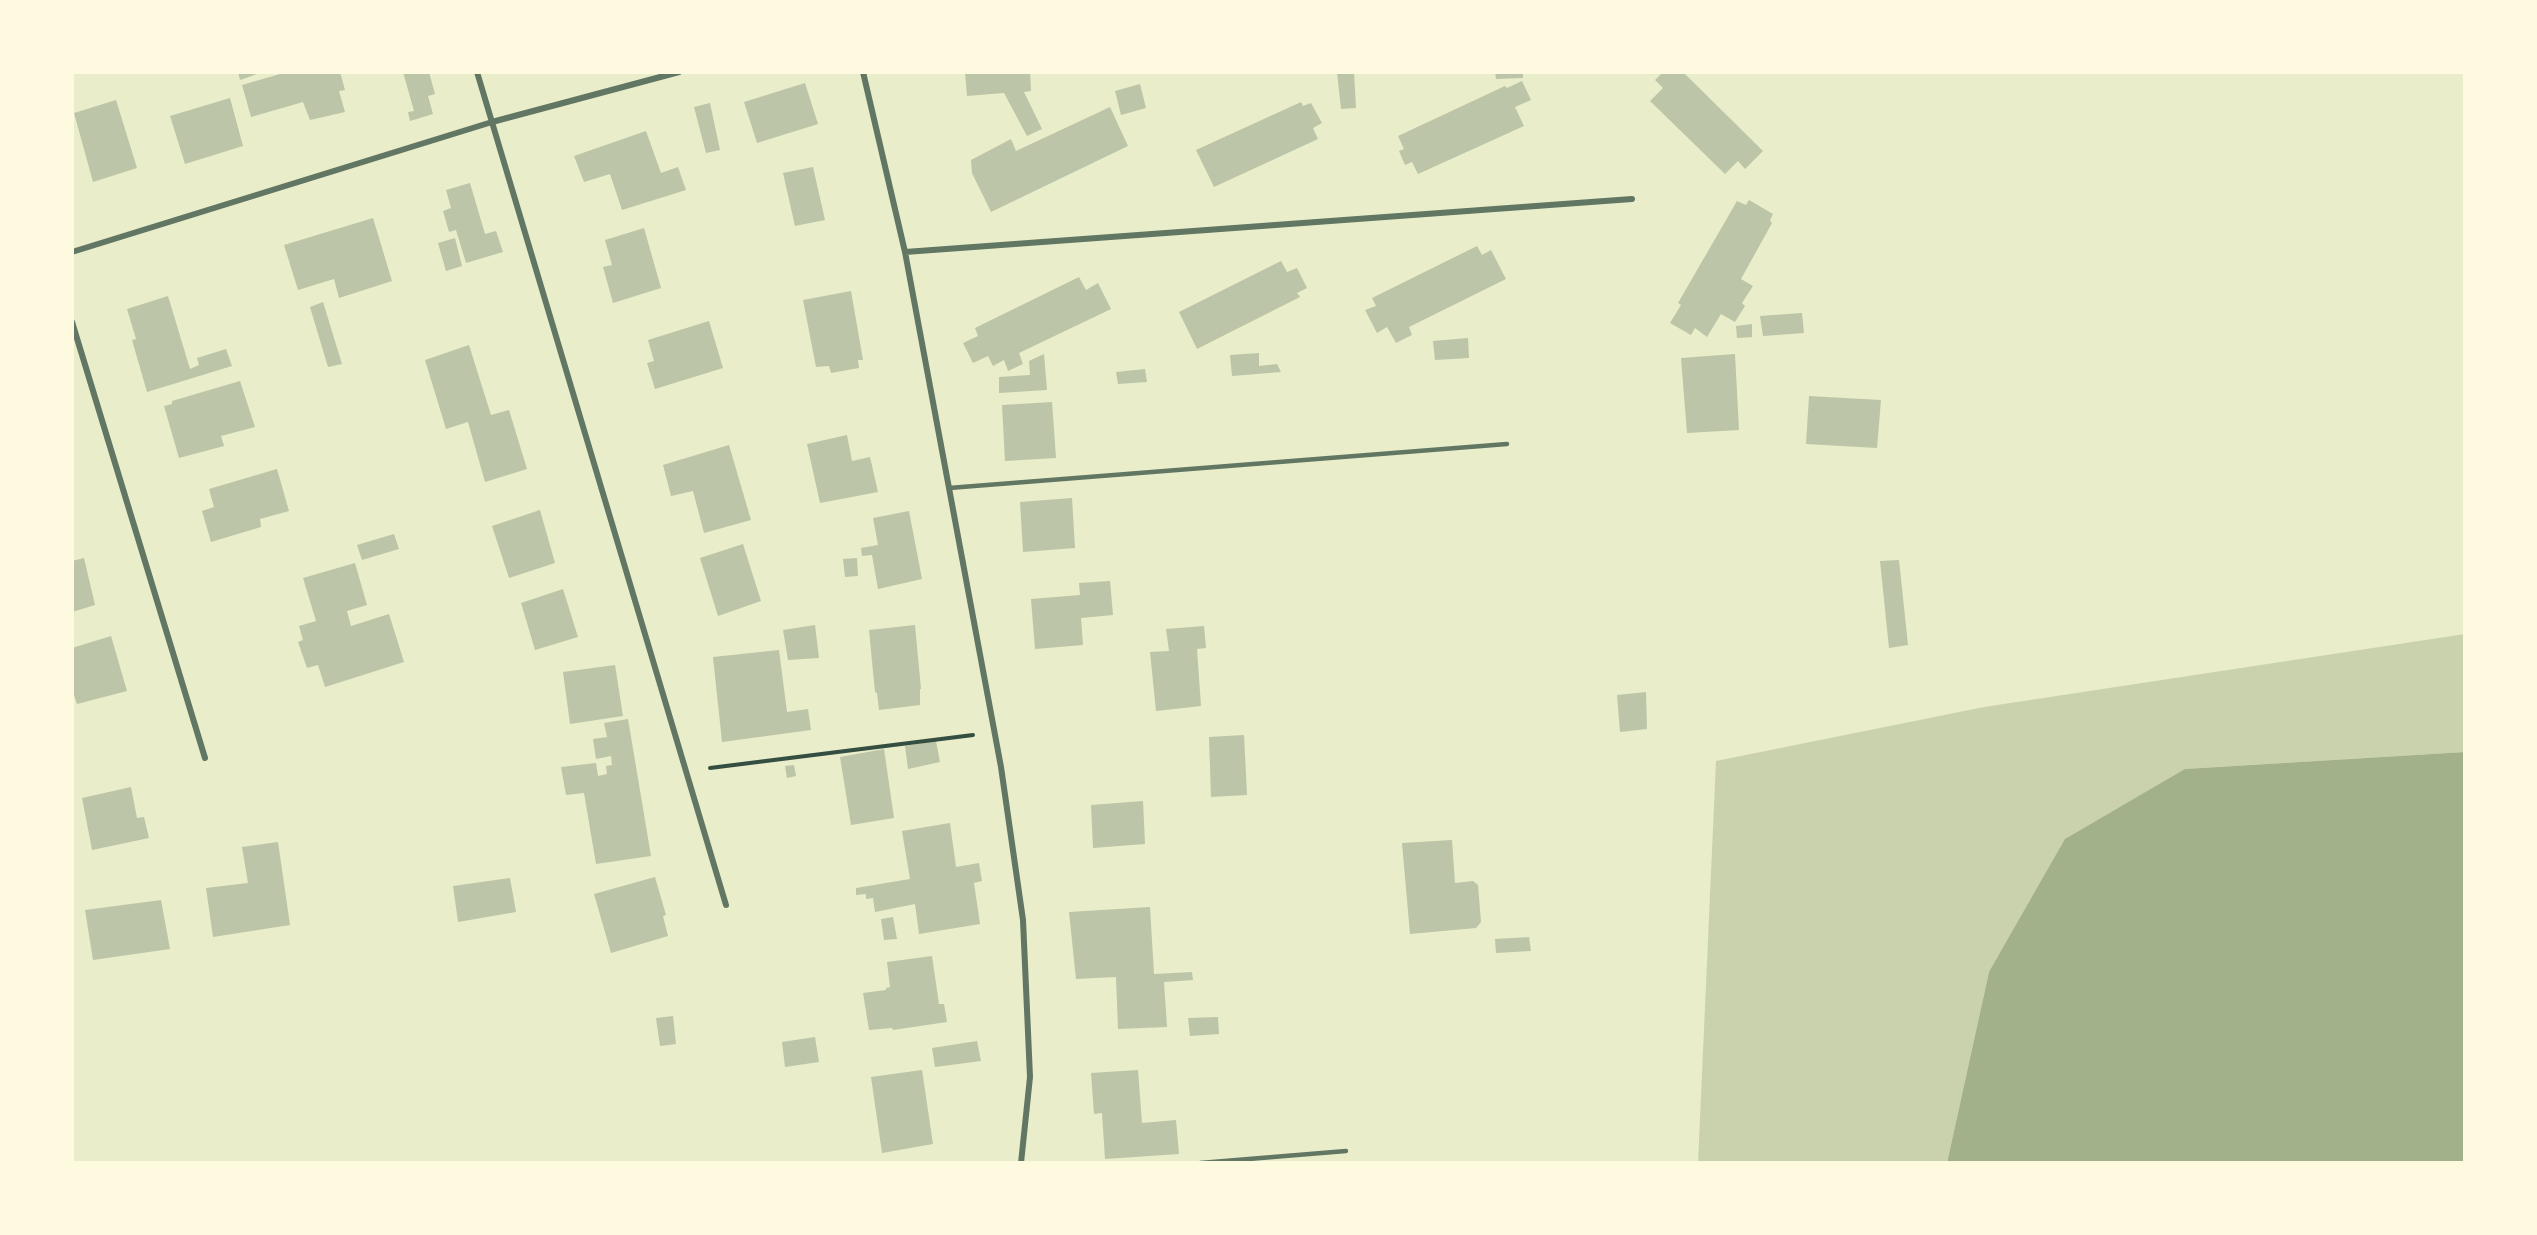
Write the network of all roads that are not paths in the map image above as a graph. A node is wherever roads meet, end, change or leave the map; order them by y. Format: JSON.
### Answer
{"nodes":[{"id":1,"x":477,"y":72,"type":"edge"},
{"id":2,"x":679,"y":72,"type":"edge"},
{"id":3,"x":863,"y":72,"type":"edge"},
{"id":4,"x":492,"y":123,"type":"junction"},
{"id":5,"x":1632,"y":199,"type":"dead end"},
{"id":6,"x":72,"y":252,"type":"edge"},
{"id":7,"x":905,"y":252,"type":"junction"},
{"id":8,"x":72,"y":322,"type":"edge"},
{"id":9,"x":1507,"y":444,"type":"dead end"},
{"id":10,"x":949,"y":488,"type":"junction"},
{"id":11,"x":205,"y":758,"type":"dead end"},
{"id":12,"x":726,"y":905,"type":"dead end"},
{"id":13,"x":1346,"y":1151,"type":"dead end"},
{"id":14,"x":1021,"y":1163,"type":"edge"},
{"id":15,"x":1200,"y":1163,"type":"edge"}],
"edges":[{"from":1,"to":4,"type":"street"},
{"from":2,"to":4,"type":"street"},
{"from":3,"to":7,"type":"street"},
{"from":4,"to":6,"type":"street"},
{"from":4,"to":12,"type":"street"},
{"from":5,"to":7,"type":"street"},
{"from":7,"to":10,"type":"street"},
{"from":8,"to":11,"type":"street"},
{"from":9,"to":10,"type":"lane"},
{"from":10,"to":14,"type":"street"},
{"from":13,"to":15,"type":"lane"}]}
